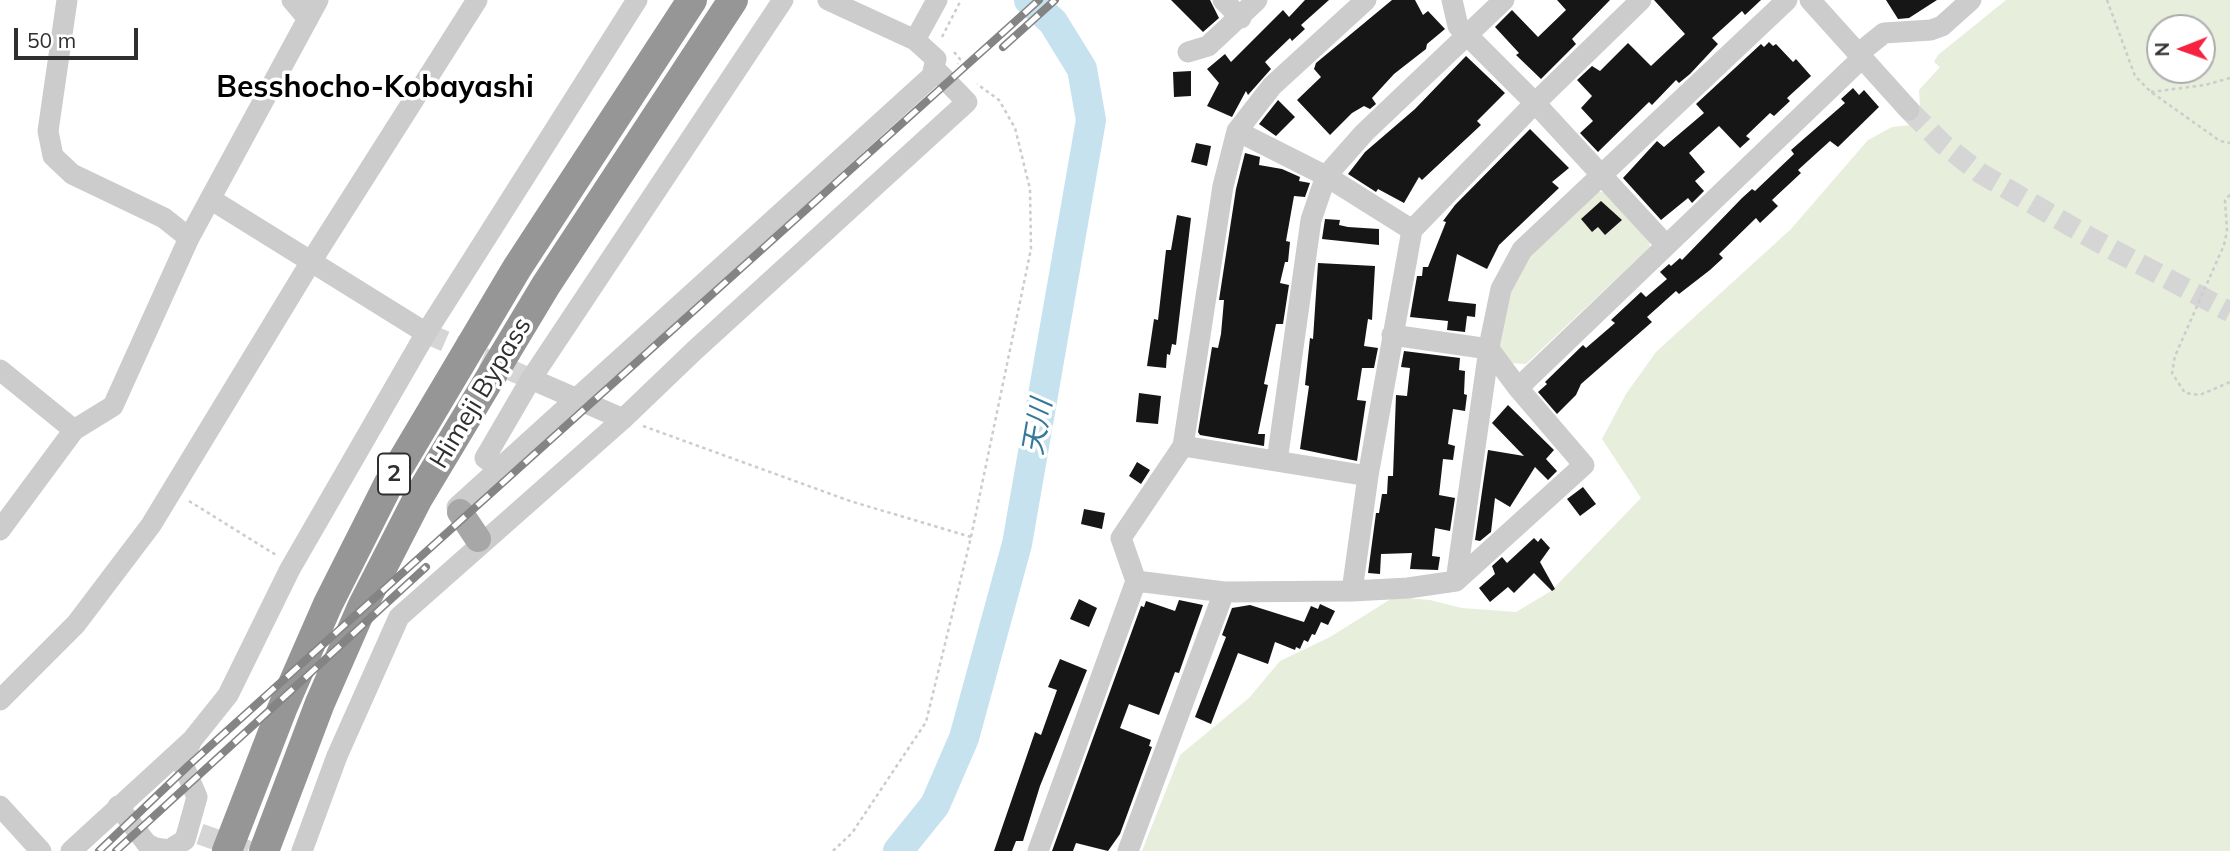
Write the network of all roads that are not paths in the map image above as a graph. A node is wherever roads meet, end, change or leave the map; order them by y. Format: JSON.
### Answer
{"nodes":[{"id":1,"x":67,"y":0,"type":"edge"},
{"id":2,"x":292,"y":0,"type":"edge"},
{"id":3,"x":318,"y":0,"type":"edge"},
{"id":4,"x":477,"y":0,"type":"edge"},
{"id":5,"x":637,"y":0,"type":"edge"},
{"id":6,"x":692,"y":0,"type":"edge"},
{"id":7,"x":733,"y":0,"type":"edge"},
{"id":8,"x":783,"y":0,"type":"edge"},
{"id":9,"x":828,"y":0,"type":"edge"},
{"id":10,"x":937,"y":0,"type":"edge"},
{"id":11,"x":1223,"y":0,"type":"edge"},
{"id":12,"x":1257,"y":0,"type":"edge"},
{"id":13,"x":1366,"y":0,"type":"edge"},
{"id":14,"x":1452,"y":0,"type":"edge"},
{"id":15,"x":1504,"y":0,"type":"edge"},
{"id":16,"x":1642,"y":0,"type":"edge"},
{"id":17,"x":1787,"y":0,"type":"edge"},
{"id":18,"x":1810,"y":0,"type":"edge"},
{"id":19,"x":1971,"y":0,"type":"edge"},
{"id":20,"x":1241,"y":18,"type":"junction"},
{"id":21,"x":308,"y":19,"type":"junction"},
{"id":22,"x":926,"y":34,"type":"junction"},
{"id":23,"x":1466,"y":34,"type":"junction"},
{"id":24,"x":1188,"y":52,"type":"dead end"},
{"id":25,"x":1861,"y":55,"type":"junction"},
{"id":26,"x":935,"y":63,"type":"junction"},
{"id":27,"x":1535,"y":103,"type":"junction"},
{"id":28,"x":1909,"y":110,"type":"tunnel mouth"},
{"id":29,"x":1237,"y":131,"type":"junction"},
{"id":30,"x":1602,"y":174,"type":"junction"},
{"id":31,"x":1326,"y":176,"type":"junction"},
{"id":32,"x":212,"y":200,"type":"junction"},
{"id":33,"x":1412,"y":230,"type":"junction"},
{"id":34,"x":189,"y":238,"type":"junction"},
{"id":35,"x":1666,"y":245,"type":"junction"},
{"id":36,"x":312,"y":260,"type":"junction"},
{"id":37,"x":426,"y":333,"type":"junction"},
{"id":38,"x":1392,"y":335,"type":"junction"},
{"id":39,"x":1489,"y":349,"type":"junction"},
{"id":40,"x":0,"y":370,"type":"edge"},
{"id":41,"x":531,"y":379,"type":"junction"},
{"id":42,"x":1518,"y":388,"type":"junction"},
{"id":43,"x":578,"y":399,"type":"junction"},
{"id":44,"x":624,"y":419,"type":"junction"},
{"id":45,"x":74,"y":430,"type":"junction"},
{"id":46,"x":1183,"y":446,"type":"junction"},
{"id":47,"x":1277,"y":461,"type":"junction"},
{"id":48,"x":499,"y":469,"type":"junction"},
{"id":49,"x":1368,"y":476,"type":"junction"},
{"id":50,"x":460,"y":512,"type":"joint"},
{"id":51,"x":0,"y":530,"type":"edge"},
{"id":52,"x":478,"y":539,"type":"dead end"},
{"id":53,"x":1136,"y":581,"type":"junction"},
{"id":54,"x":1456,"y":581,"type":"junction"},
{"id":55,"x":1224,"y":592,"type":"junction"},
{"id":56,"x":1352,"y":592,"type":"junction"},
{"id":57,"x":0,"y":699,"type":"edge"},
{"id":58,"x":192,"y":740,"type":"junction"},
{"id":59,"x":155,"y":770,"type":"junction"},
{"id":60,"x":184,"y":771,"type":"junction"},
{"id":61,"x":0,"y":806,"type":"edge"},
{"id":62,"x":118,"y":806,"type":"junction"},
{"id":63,"x":149,"y":849,"type":"edge"},
{"id":64,"x":41,"y":851,"type":"edge"},
{"id":65,"x":71,"y":851,"type":"edge"},
{"id":66,"x":227,"y":851,"type":"edge"},
{"id":67,"x":264,"y":851,"type":"edge"},
{"id":68,"x":302,"y":851,"type":"edge"},
{"id":69,"x":1038,"y":851,"type":"edge"},
{"id":70,"x":1128,"y":851,"type":"edge"}],
"edges":[{"from":1,"to":34,"type":"street"},
{"from":2,"to":21,"type":"street"},
{"from":3,"to":21,"type":"street"},
{"from":4,"to":36,"type":"street"},
{"from":5,"to":37,"type":"street"},
{"from":6,"to":66,"type":"highway","name":"Himeji Bypass","number":"2"},
{"from":7,"to":67,"type":"highway","name":"Himeji Bypass","number":"2"},
{"from":8,"to":41,"type":"street"},
{"from":9,"to":22,"type":"street"},
{"from":10,"to":22,"type":"street"},
{"from":11,"to":20,"type":"street"},
{"from":12,"to":20,"type":"street"},
{"from":13,"to":29,"type":"street"},
{"from":14,"to":23,"type":"street"},
{"from":15,"to":23,"type":"street"},
{"from":16,"to":27,"type":"street"},
{"from":17,"to":30,"type":"street"},
{"from":18,"to":25,"type":"street"},
{"from":19,"to":25,"type":"street"},
{"from":20,"to":24,"type":"street"},
{"from":21,"to":32,"type":"street"},
{"from":22,"to":26,"type":"street"},
{"from":23,"to":27,"type":"street"},
{"from":23,"to":31,"type":"street"},
{"from":25,"to":28,"type":"street"},
{"from":25,"to":35,"type":"street"},
{"from":26,"to":43,"type":"street"},
{"from":26,"to":44,"type":"street"},
{"from":27,"to":30,"type":"street"},
{"from":27,"to":33,"type":"street"},
{"from":29,"to":31,"type":"street"},
{"from":29,"to":46,"type":"street"},
{"from":30,"to":35,"type":"street"},
{"from":30,"to":39,"type":"street"},
{"from":31,"to":33,"type":"street"},
{"from":31,"to":47,"type":"street"},
{"from":32,"to":34,"type":"street"},
{"from":32,"to":36,"type":"street"},
{"from":33,"to":38,"type":"street"},
{"from":34,"to":45,"type":"street"},
{"from":35,"to":42,"type":"street"},
{"from":36,"to":37,"type":"street"},
{"from":36,"to":57,"type":"street"},
{"from":37,"to":58,"type":"street"},
{"from":38,"to":39,"type":"street"},
{"from":38,"to":49,"type":"street"},
{"from":39,"to":42,"type":"street"},
{"from":39,"to":54,"type":"street"},
{"from":40,"to":45,"type":"street"},
{"from":41,"to":43,"type":"street"},
{"from":41,"to":48,"type":"street"},
{"from":42,"to":54,"type":"street"},
{"from":43,"to":44,"type":"street"},
{"from":43,"to":48,"type":"street"},
{"from":44,"to":68,"type":"street"},
{"from":45,"to":51,"type":"street"},
{"from":46,"to":47,"type":"street"},
{"from":46,"to":53,"type":"street"},
{"from":47,"to":49,"type":"street"},
{"from":48,"to":50,"type":"street"},
{"from":49,"to":56,"type":"street"},
{"from":50,"to":52,"type":"main road"},
{"from":53,"to":55,"type":"street"},
{"from":53,"to":69,"type":"street"},
{"from":54,"to":56,"type":"street"},
{"from":55,"to":56,"type":"street"},
{"from":55,"to":70,"type":"street"},
{"from":58,"to":59,"type":"street"},
{"from":58,"to":60,"type":"street"},
{"from":59,"to":60,"type":"street"},
{"from":59,"to":62,"type":"street"},
{"from":60,"to":63,"type":"street"},
{"from":61,"to":64,"type":"street"},
{"from":62,"to":63,"type":"street"},
{"from":62,"to":65,"type":"street"}]}
